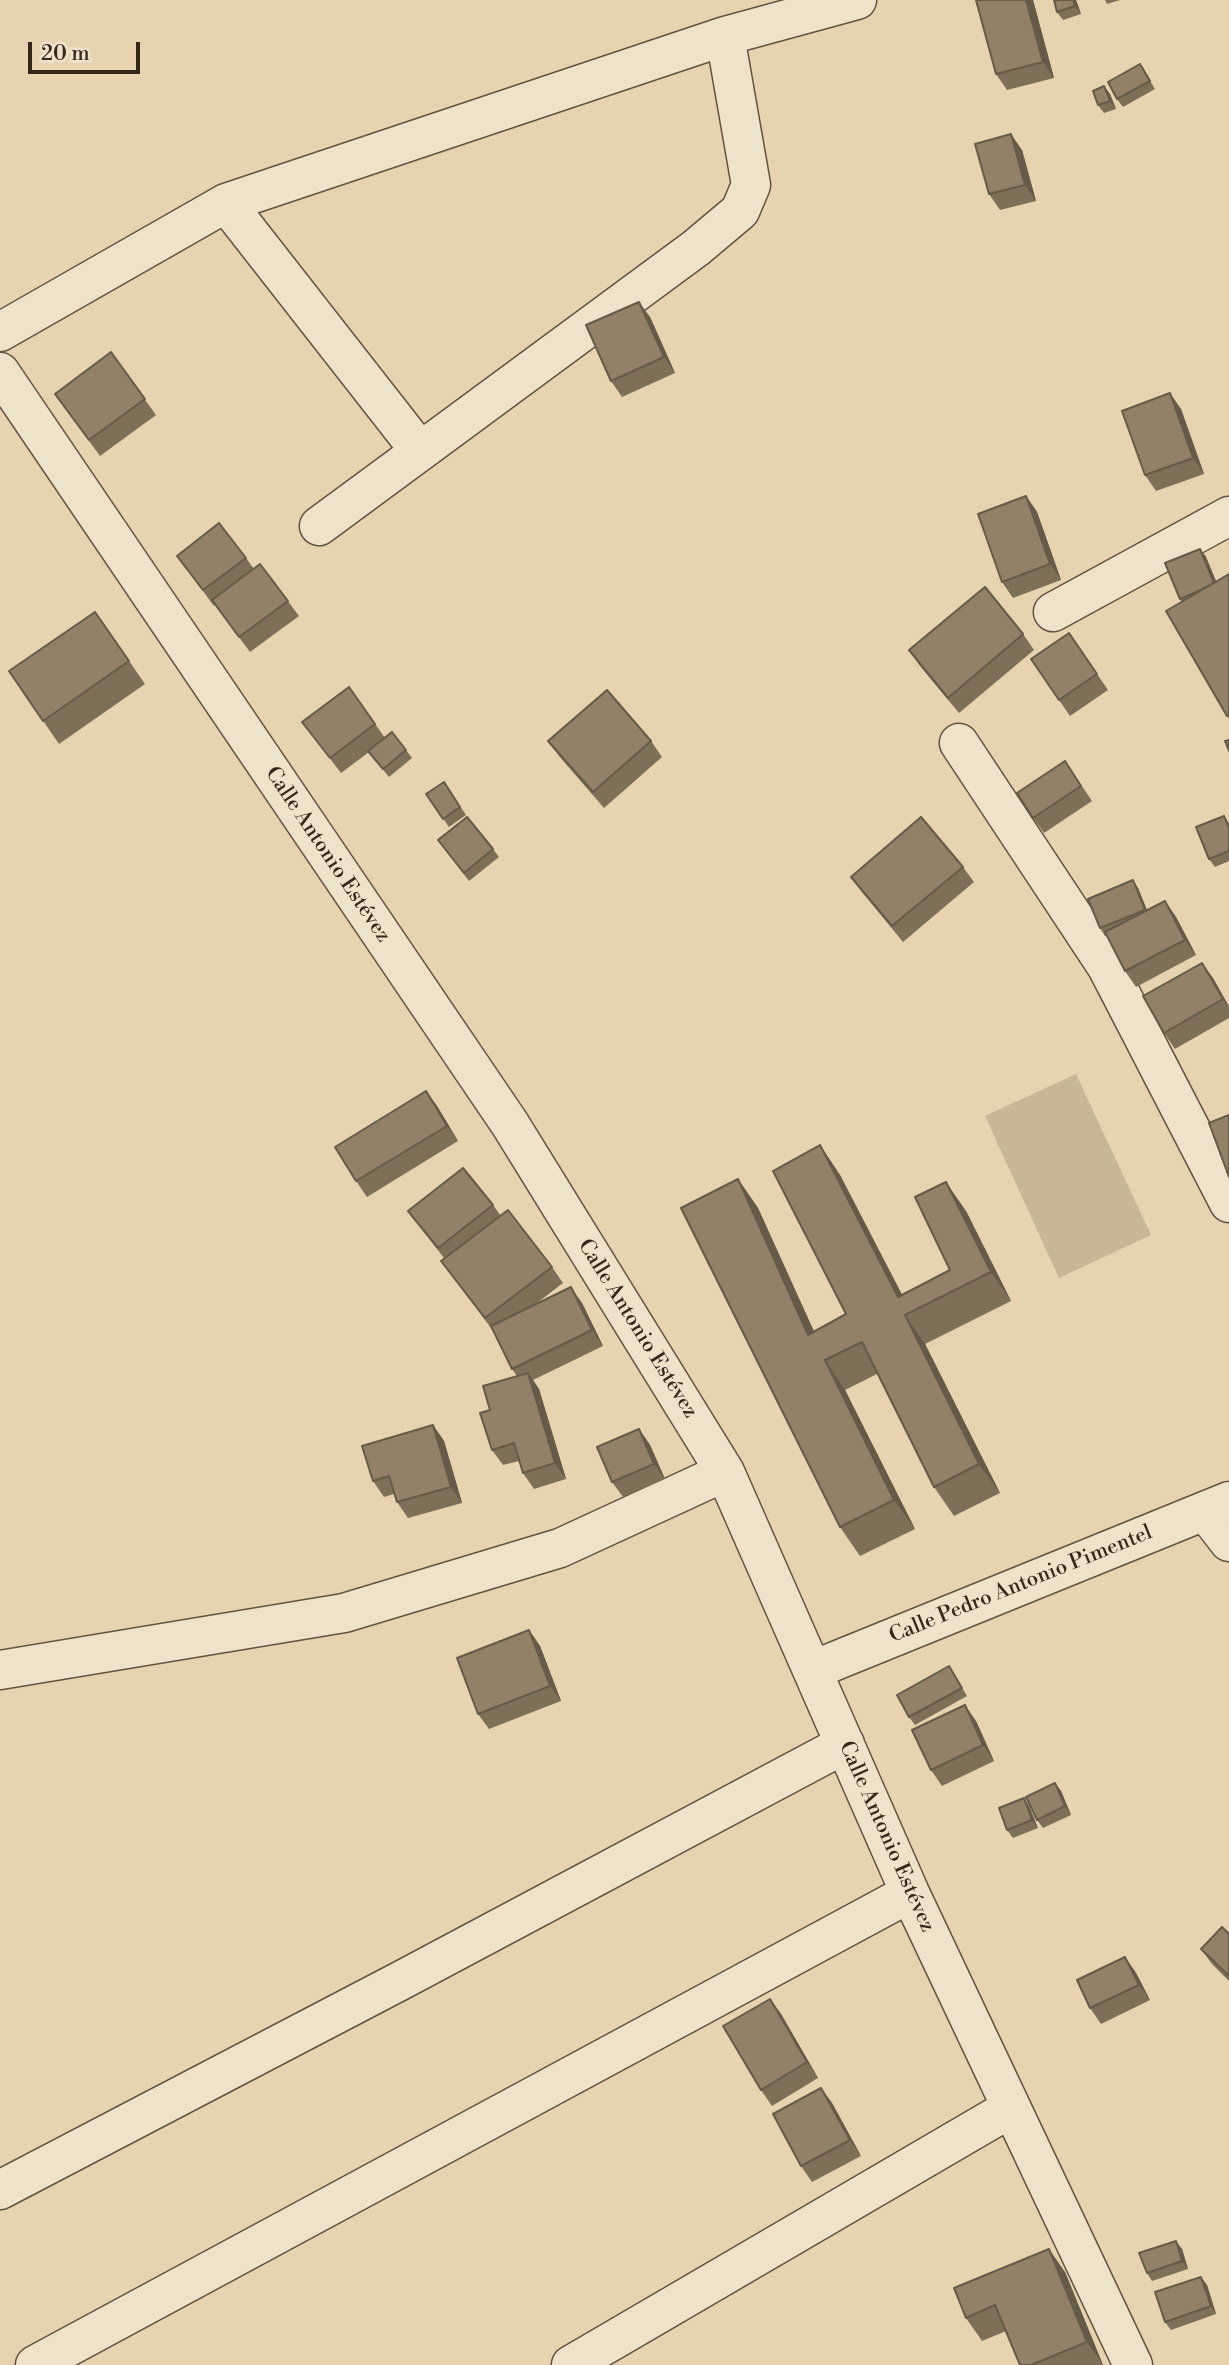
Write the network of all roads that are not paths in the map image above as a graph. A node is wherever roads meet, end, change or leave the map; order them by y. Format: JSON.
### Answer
{"nodes":[{"id":1,"x":857,"y":0,"type":"edge"},
{"id":2,"x":725,"y":36,"type":"junction"},
{"id":3,"x":226,"y":204,"type":"junction"},
{"id":4,"x":0,"y":332,"type":"edge"},
{"id":5,"x":0,"y":372,"type":"edge"},
{"id":6,"x":420,"y":450,"type":"junction"},
{"id":7,"x":1229,"y":516,"type":"edge"},
{"id":8,"x":318,"y":526,"type":"dead end"},
{"id":9,"x":1053,"y":612,"type":"dead end"},
{"id":10,"x":959,"y":743,"type":"dead end"},
{"id":11,"x":1229,"y":1202,"type":"edge"},
{"id":12,"x":725,"y":1472,"type":"junction"},
{"id":13,"x":1217,"y":1506,"type":"edge"},
{"id":14,"x":1229,"y":1542,"type":"edge"},
{"id":15,"x":0,"y":1670,"type":"edge"},
{"id":16,"x":813,"y":1670,"type":"junction"},
{"id":17,"x":845,"y":1744,"type":"junction"},
{"id":18,"x":910,"y":1894,"type":"junction"},
{"id":19,"x":1011,"y":2108,"type":"junction"},
{"id":20,"x":0,"y":2190,"type":"edge"},
{"id":21,"x":39,"y":2364,"type":"edge"},
{"id":22,"x":570,"y":2365,"type":"edge"},
{"id":23,"x":1133,"y":2365,"type":"edge"}],
"edges":[{"from":1,"to":2,"type":"street"},
{"from":2,"to":3,"type":"street"},
{"from":2,"to":6,"type":"street"},
{"from":3,"to":4,"type":"street"},
{"from":3,"to":6,"type":"street"},
{"from":5,"to":12,"type":"street","name":"Calle Antonio Estévez"},
{"from":6,"to":8,"type":"street"},
{"from":7,"to":9,"type":"street"},
{"from":10,"to":11,"type":"street"},
{"from":12,"to":15,"type":"street"},
{"from":12,"to":16,"type":"street","name":"Calle Antonio Estévez"},
{"from":13,"to":14,"type":"street"},
{"from":13,"to":16,"type":"street","name":"Calle Pedro Antonio Pimentel"},
{"from":16,"to":17,"type":"street","name":"Calle Antonio Estévez"},
{"from":17,"to":18,"type":"street","name":"Calle Antonio Estévez"},
{"from":17,"to":20,"type":"street"},
{"from":18,"to":19,"type":"street","name":"Calle Antonio Estévez"},
{"from":18,"to":21,"type":"street"},
{"from":19,"to":22,"type":"street"},
{"from":19,"to":23,"type":"street","name":"Calle Antonio Estévez"}]}
